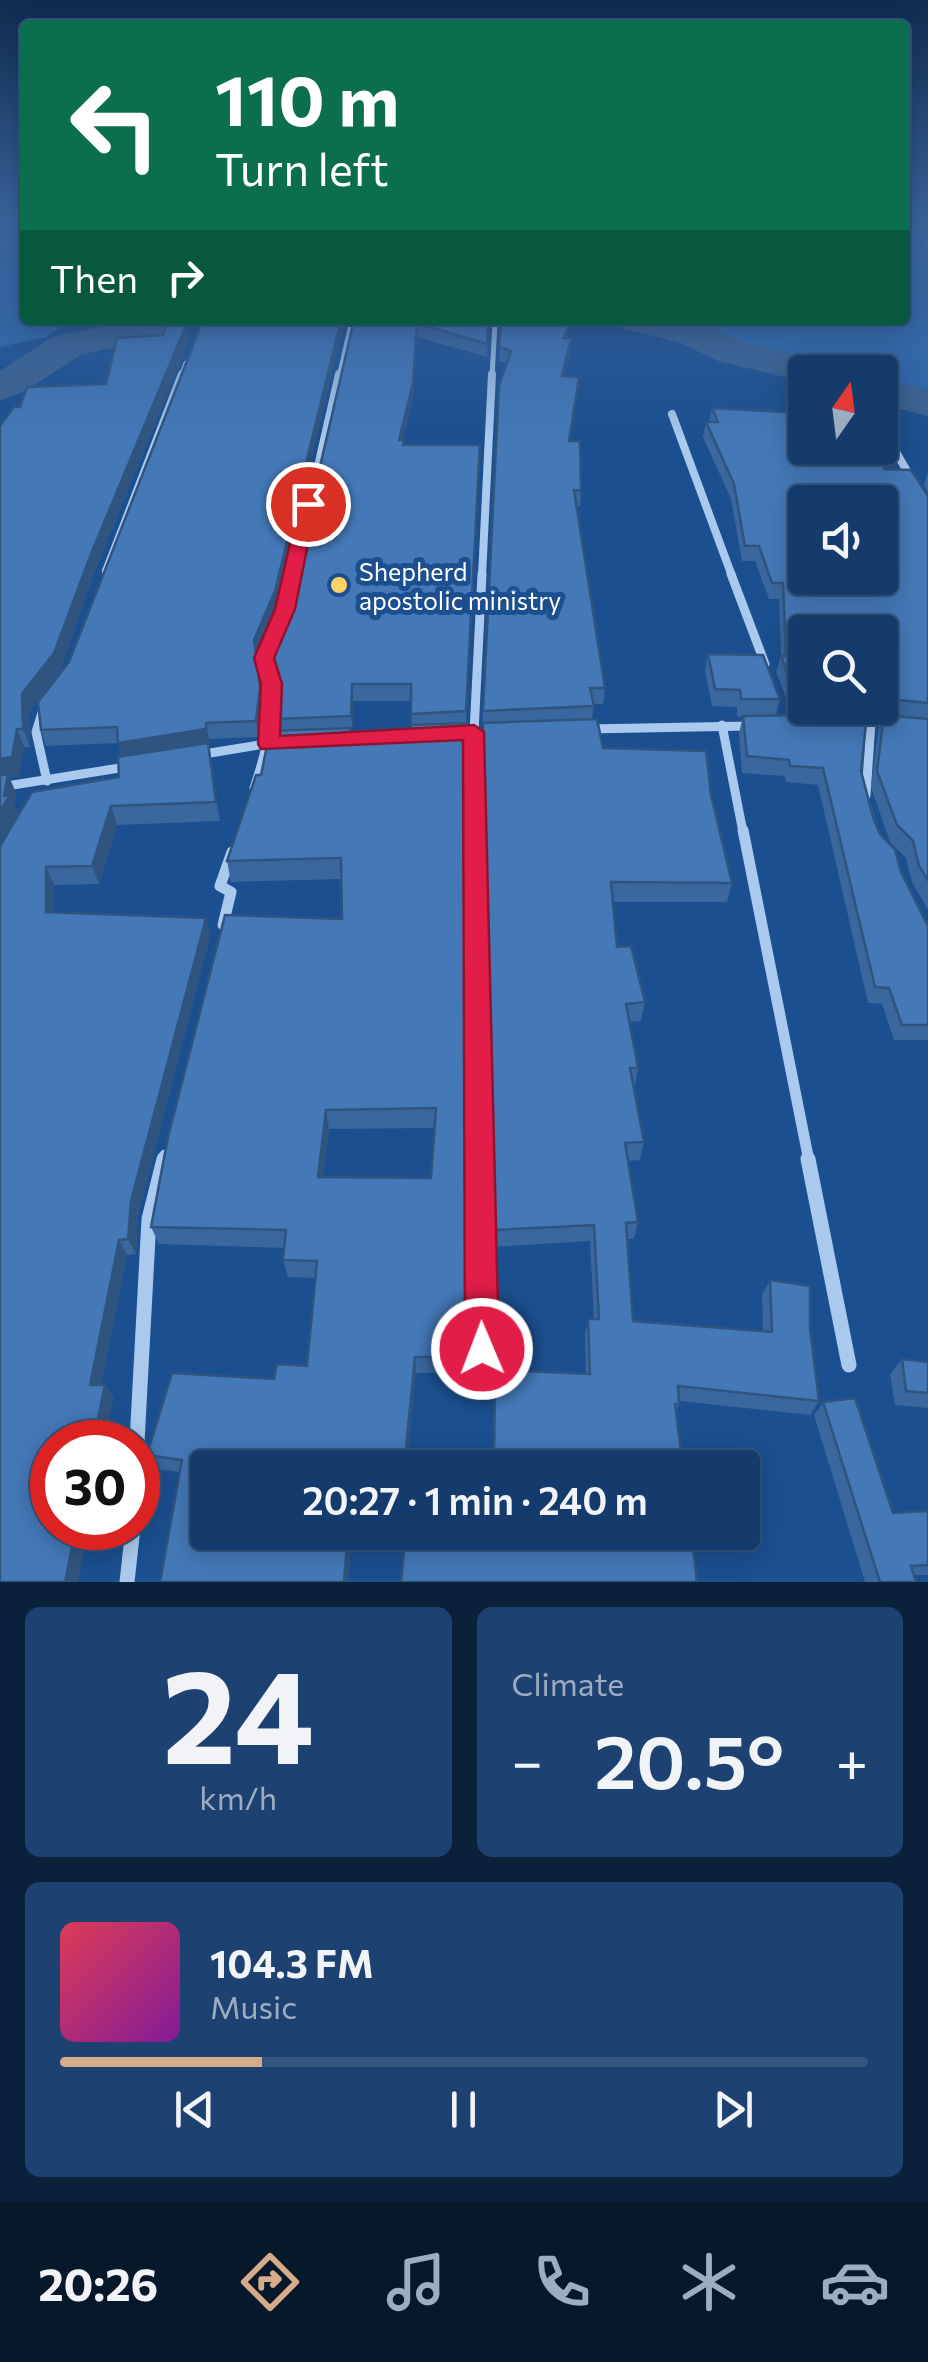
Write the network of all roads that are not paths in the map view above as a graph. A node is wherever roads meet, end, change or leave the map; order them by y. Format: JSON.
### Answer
{"nodes":[{"id":1,"x":351,"y":325,"type":"edge"},
{"id":2,"x":495,"y":325,"type":"edge"},
{"id":3,"x":189,"y":357,"type":"edge"},
{"id":4,"x":672,"y":414,"type":"dead end"},
{"id":5,"x":898,"y":456,"type":"edge"},
{"id":6,"x":918,"y":491,"type":"edge"},
{"id":7,"x":101,"y":586,"type":"edge"},
{"id":8,"x":767,"y":671,"type":"edge"},
{"id":9,"x":56,"y":689,"type":"edge"},
{"id":10,"x":722,"y":725,"type":"junction"},
{"id":11,"x":872,"y":725,"type":"edge"},
{"id":12,"x":771,"y":726,"type":"edge"},
{"id":13,"x":569,"y":730,"type":"edge"},
{"id":14,"x":474,"y":732,"type":"junction"},
{"id":15,"x":493,"y":732,"type":"edge"},
{"id":16,"x":455,"y":733,"type":"edge"},
{"id":17,"x":436,"y":734,"type":"edge"},
{"id":18,"x":325,"y":740,"type":"edge"},
{"id":19,"x":288,"y":742,"type":"edge"},
{"id":20,"x":269,"y":744,"type":"junction"},
{"id":21,"x":177,"y":758,"type":"edge"},
{"id":22,"x":140,"y":764,"type":"edge"},
{"id":23,"x":48,"y":779,"type":"junction"},
{"id":24,"x":0,"y":786,"type":"edge"},
{"id":25,"x":38,"y":795,"type":"edge"},
{"id":26,"x":251,"y":797,"type":"edge"},
{"id":27,"x":868,"y":803,"type":"edge"},
{"id":28,"x":238,"y":833,"type":"edge"},
{"id":29,"x":218,"y":946,"type":"edge"},
{"id":30,"x":168,"y":1145,"type":"edge"},
{"id":31,"x":848,"y":1365,"type":"dead end"},
{"id":32,"x":482,"y":1388,"type":"dead end"},
{"id":33,"x":139,"y":1420,"type":"edge"},
{"id":34,"x":131,"y":1550,"type":"edge"},
{"id":35,"x":127,"y":1582,"type":"edge"}],
"edges":[{"from":1,"to":20,"type":"street"},
{"from":2,"to":14,"type":"street"},
{"from":3,"to":7,"type":"street"},
{"from":4,"to":8,"type":"street"},
{"from":5,"to":6,"type":"street"},
{"from":9,"to":23,"type":"street"},
{"from":10,"to":12,"type":"street"},
{"from":10,"to":13,"type":"street"},
{"from":10,"to":31,"type":"street"},
{"from":11,"to":27,"type":"street"},
{"from":14,"to":15,"type":"street"},
{"from":14,"to":16,"type":"street"},
{"from":14,"to":32,"type":"street"},
{"from":17,"to":18,"type":"street"},
{"from":19,"to":20,"type":"street"},
{"from":20,"to":21,"type":"street"},
{"from":20,"to":26,"type":"street"},
{"from":22,"to":23,"type":"street"},
{"from":23,"to":24,"type":"street"},
{"from":23,"to":25,"type":"street"},
{"from":28,"to":29,"type":"street"},
{"from":30,"to":33,"type":"street"},
{"from":34,"to":35,"type":"street"}]}
